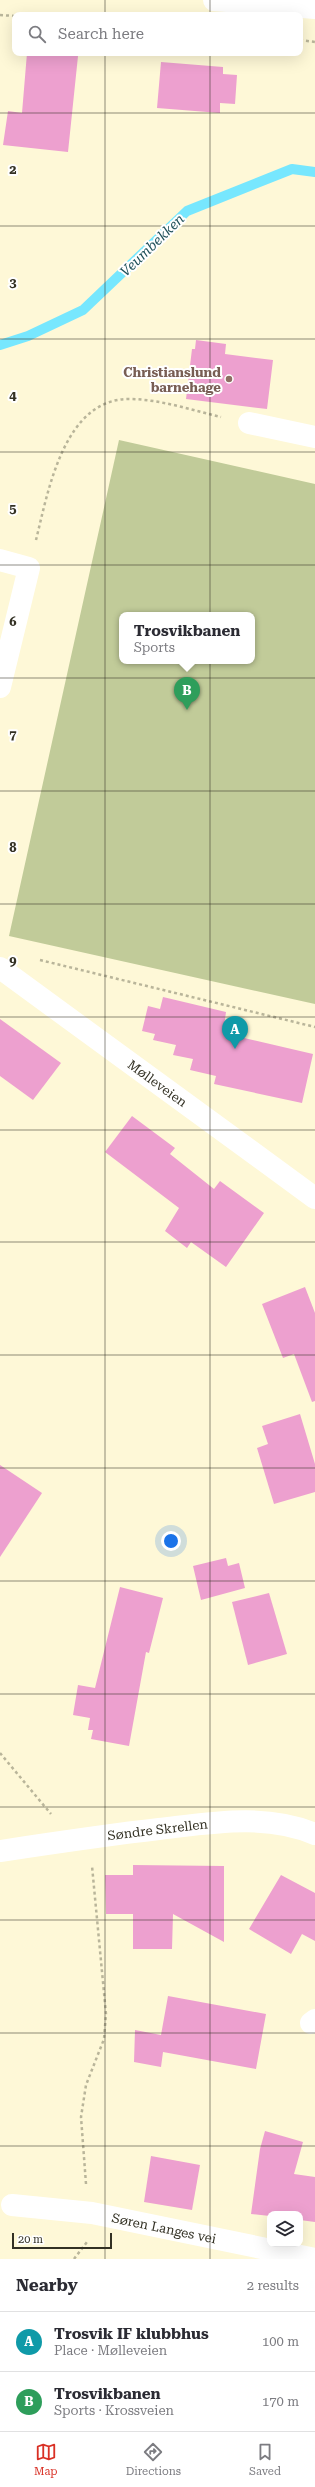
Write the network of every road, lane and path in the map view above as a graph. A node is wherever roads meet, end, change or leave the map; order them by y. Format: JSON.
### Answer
{"nodes":[{"id":1,"x":214,"y":0,"type":"edge"},
{"id":2,"x":315,"y":8,"type":"edge"},
{"id":3,"x":0,"y":15,"type":"edge"},
{"id":4,"x":12,"y":16,"type":"edge"},
{"id":5,"x":303,"y":40,"type":"edge"},
{"id":6,"x":315,"y":42,"type":"edge"},
{"id":7,"x":249,"y":423,"type":"joint"},
{"id":8,"x":315,"y":436,"type":"edge"},
{"id":9,"x":0,"y":560,"type":"edge"},
{"id":10,"x":29,"y":568,"type":"junction"},
{"id":11,"x":0,"y":687,"type":"edge"},
{"id":12,"x":35,"y":959,"type":"dead end"},
{"id":13,"x":0,"y":968,"type":"edge"},
{"id":14,"x":315,"y":1027,"type":"edge"},
{"id":15,"x":315,"y":1198,"type":"edge"},
{"id":16,"x":0,"y":1753,"type":"edge"},
{"id":17,"x":315,"y":1834,"type":"edge"},
{"id":18,"x":71,"y":1839,"type":"junction"},
{"id":19,"x":0,"y":1851,"type":"edge"},
{"id":20,"x":83,"y":2173,"type":"dead end"},
{"id":21,"x":12,"y":2205,"type":"dead end"},
{"id":22,"x":315,"y":2259,"type":"edge"}],
"edges":[{"from":1,"to":2,"type":"street"},
{"from":3,"to":4,"type":"path"},
{"from":5,"to":6,"type":"path"},
{"from":7,"to":8,"type":"street"},
{"from":7,"to":10,"type":"path"},
{"from":9,"to":10,"type":"street"},
{"from":10,"to":11,"type":"street"},
{"from":12,"to":14,"type":"path"},
{"from":13,"to":15,"type":"street","name":"Mølleveien"},
{"from":16,"to":18,"type":"path"},
{"from":17,"to":18,"type":"street","name":"Søndre Skrellen"},
{"from":18,"to":19,"type":"street","name":"Søndre Skrellen"},
{"from":18,"to":20,"type":"path"},
{"from":21,"to":22,"type":"street","name":"Søren Langes vei"}]}
